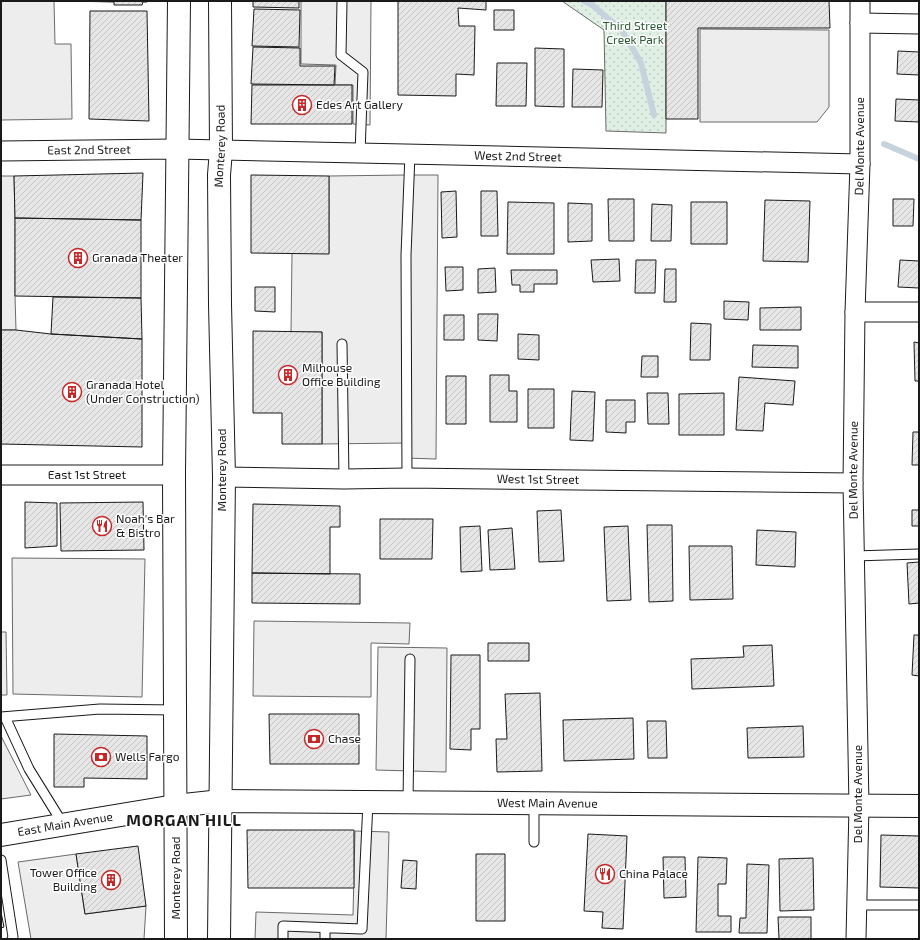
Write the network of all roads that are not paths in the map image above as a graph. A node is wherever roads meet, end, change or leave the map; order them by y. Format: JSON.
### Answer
{"nodes":[{"id":1,"x":178,"y":1,"type":"edge"},
{"id":2,"x":220,"y":1,"type":"edge"},
{"id":3,"x":342,"y":1,"type":"edge"},
{"id":4,"x":860,"y":1,"type":"edge"},
{"id":5,"x":860,"y":23,"type":"junction"},
{"id":6,"x":919,"y":24,"type":"edge"},
{"id":7,"x":176,"y":149,"type":"junction"},
{"id":8,"x":221,"y":150,"type":"junction"},
{"id":9,"x":1,"y":151,"type":"edge"},
{"id":10,"x":360,"y":153,"type":"junction"},
{"id":11,"x":410,"y":154,"type":"junction"},
{"id":12,"x":860,"y":164,"type":"junction"},
{"id":13,"x":855,"y":312,"type":"junction"},
{"id":14,"x":919,"y":312,"type":"edge"},
{"id":15,"x":342,"y":344,"type":"dead end"},
{"id":16,"x":1,"y":475,"type":"edge"},
{"id":17,"x":174,"y":475,"type":"junction"},
{"id":18,"x":224,"y":477,"type":"junction"},
{"id":19,"x":344,"y":478,"type":"junction"},
{"id":20,"x":407,"y":478,"type":"junction"},
{"id":21,"x":853,"y":483,"type":"junction"},
{"id":22,"x":919,"y":554,"type":"edge"},
{"id":23,"x":854,"y":556,"type":"junction"},
{"id":24,"x":410,"y":659,"type":"dead end"},
{"id":25,"x":175,"y":710,"type":"junction"},
{"id":26,"x":3,"y":717,"type":"edge"},
{"id":27,"x":221,"y":801,"type":"junction"},
{"id":28,"x":368,"y":802,"type":"junction"},
{"id":29,"x":408,"y":802,"type":"junction"},
{"id":30,"x":534,"y":803,"type":"junction"},
{"id":31,"x":176,"y":806,"type":"junction"},
{"id":32,"x":859,"y":806,"type":"junction"},
{"id":33,"x":919,"y":806,"type":"edge"},
{"id":34,"x":63,"y":824,"type":"junction"},
{"id":35,"x":1,"y":835,"type":"edge"},
{"id":36,"x":534,"y":842,"type":"dead end"},
{"id":37,"x":1,"y":860,"type":"edge"},
{"id":38,"x":857,"y":905,"type":"junction"},
{"id":39,"x":919,"y":905,"type":"edge"},
{"id":40,"x":325,"y":928,"type":"junction"},
{"id":41,"x":12,"y":939,"type":"edge"},
{"id":42,"x":176,"y":939,"type":"edge"},
{"id":43,"x":219,"y":939,"type":"edge"},
{"id":44,"x":283,"y":939,"type":"edge"},
{"id":45,"x":325,"y":939,"type":"edge"},
{"id":46,"x":856,"y":939,"type":"edge"}],
"edges":[{"from":1,"to":7,"type":"main road","name":"Monterey Road"},
{"from":2,"to":8,"type":"main road","name":"Monterey Road"},
{"from":3,"to":10,"type":"lane"},
{"from":4,"to":5,"type":"street","name":"Del Monte Avenue"},
{"from":5,"to":6,"type":"street"},
{"from":5,"to":12,"type":"street","name":"Del Monte Avenue"},
{"from":7,"to":8,"type":"street","name":"West 2nd Street"},
{"from":7,"to":9,"type":"street","name":"East 2nd Street"},
{"from":7,"to":17,"type":"main road","name":"Monterey Road"},
{"from":8,"to":10,"type":"street","name":"West 2nd Street"},
{"from":8,"to":18,"type":"main road","name":"Monterey Road"},
{"from":10,"to":11,"type":"street","name":"West 2nd Street"},
{"from":11,"to":12,"type":"street","name":"West 2nd Street"},
{"from":11,"to":20,"type":"lane"},
{"from":12,"to":13,"type":"street","name":"Del Monte Avenue"},
{"from":13,"to":14,"type":"street"},
{"from":13,"to":21,"type":"street","name":"Del Monte Avenue"},
{"from":15,"to":19,"type":"lane"},
{"from":16,"to":17,"type":"street","name":"East 1st Street"},
{"from":17,"to":25,"type":"main road","name":"Monterey Road"},
{"from":18,"to":19,"type":"street","name":"West 1st Street"},
{"from":18,"to":27,"type":"main road","name":"Monterey Road"},
{"from":19,"to":20,"type":"street","name":"West 1st Street"},
{"from":20,"to":21,"type":"street","name":"West 1st Street"},
{"from":21,"to":23,"type":"street","name":"Del Monte Avenue"},
{"from":22,"to":23,"type":"lane"},
{"from":23,"to":32,"type":"street","name":"Del Monte Avenue"},
{"from":24,"to":29,"type":"lane"},
{"from":25,"to":26,"type":"lane"},
{"from":25,"to":31,"type":"main road","name":"Monterey Road"},
{"from":26,"to":34,"type":"lane"},
{"from":27,"to":28,"type":"main road","name":"West Main Avenue"},
{"from":27,"to":31,"type":"main road","name":"West Main Avenue"},
{"from":27,"to":43,"type":"main road","name":"Monterey Road"},
{"from":28,"to":29,"type":"main road","name":"West Main Avenue"},
{"from":28,"to":40,"type":"lane"},
{"from":29,"to":30,"type":"main road","name":"West Main Avenue"},
{"from":30,"to":32,"type":"main road","name":"West Main Avenue"},
{"from":30,"to":36,"type":"lane"},
{"from":31,"to":34,"type":"main road","name":"East Main Avenue"},
{"from":31,"to":42,"type":"main road","name":"Monterey Road"},
{"from":32,"to":33,"type":"main road","name":"West Main Avenue"},
{"from":32,"to":38,"type":"street","name":"Del Monte Avenue"},
{"from":34,"to":35,"type":"main road","name":"East Main Avenue"},
{"from":37,"to":41,"type":"lane"},
{"from":38,"to":39,"type":"lane"},
{"from":38,"to":46,"type":"street","name":"Del Monte Avenue"},
{"from":40,"to":44,"type":"lane"},
{"from":40,"to":45,"type":"lane"}]}
